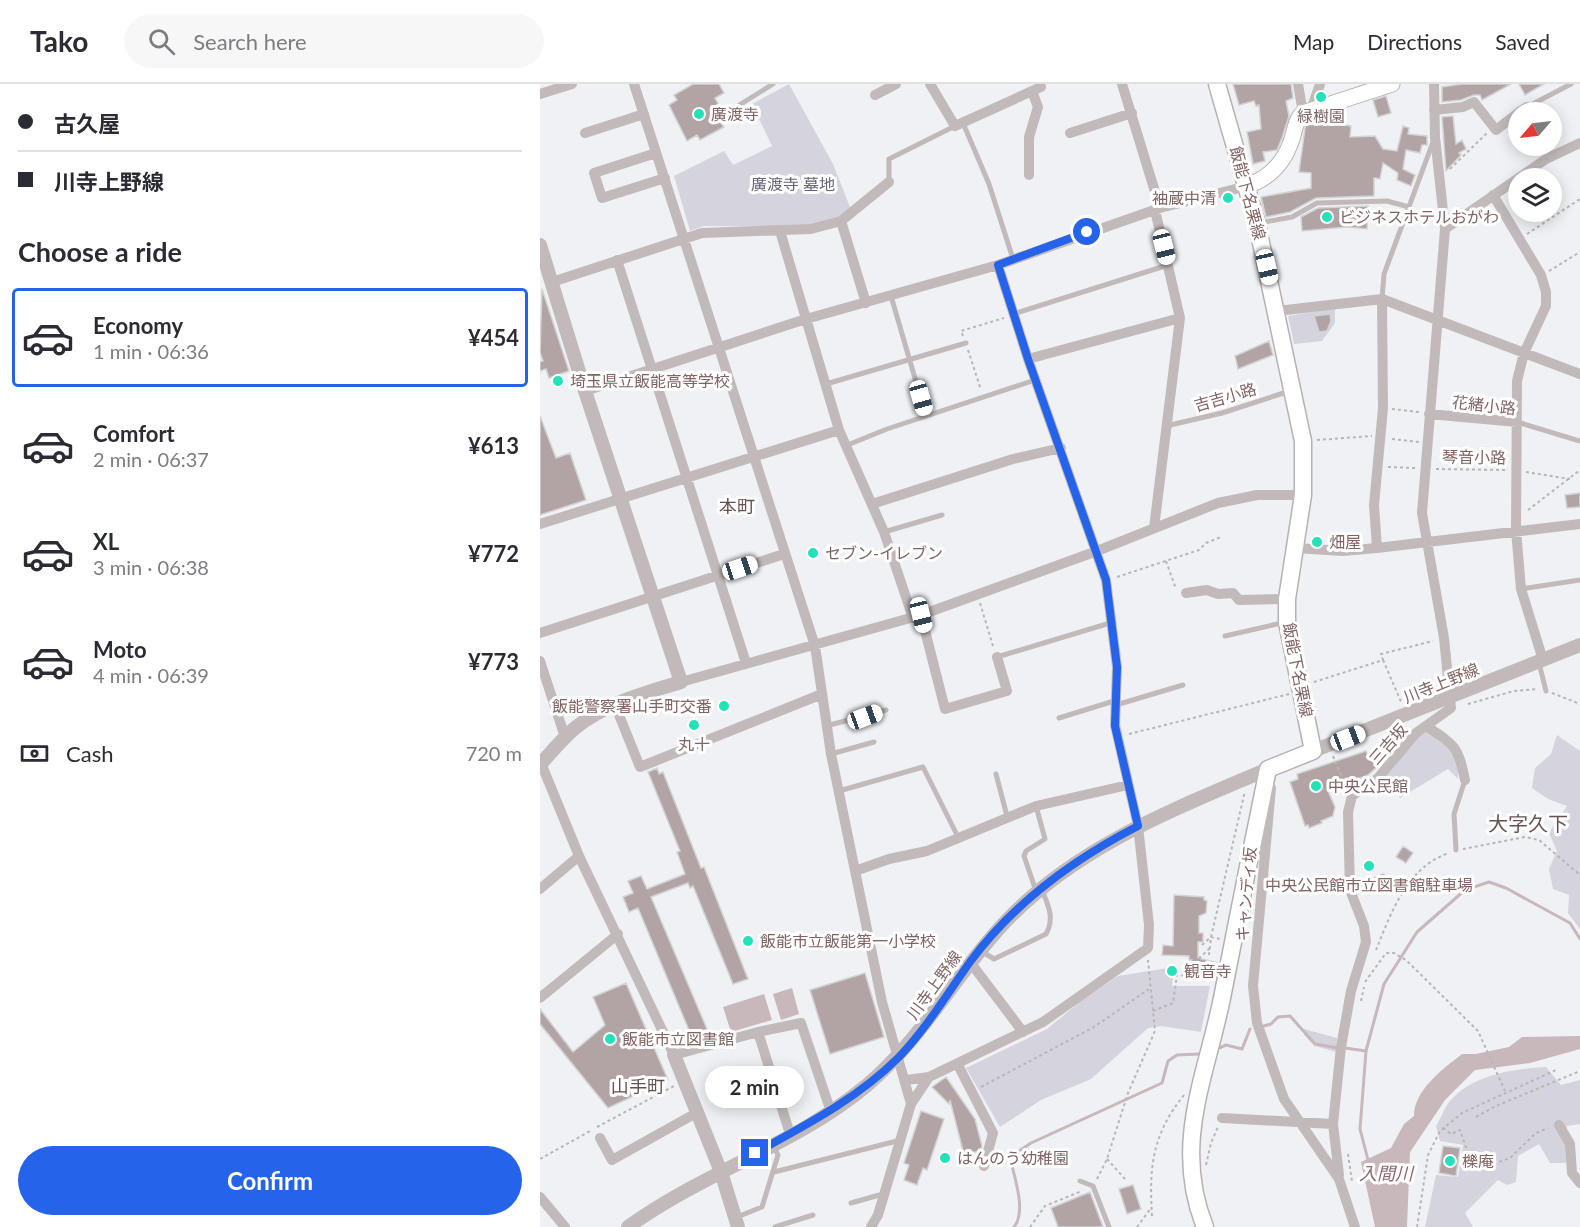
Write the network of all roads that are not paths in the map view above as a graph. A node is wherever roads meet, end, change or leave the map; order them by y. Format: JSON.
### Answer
{"nodes":[{"id":1,"x":572,"y":84,"type":"edge"},
{"id":2,"x":634,"y":84,"type":"edge"},
{"id":3,"x":773,"y":84,"type":"edge"},
{"id":4,"x":896,"y":84,"type":"edge"},
{"id":5,"x":930,"y":84,"type":"edge"},
{"id":6,"x":1122,"y":84,"type":"edge"},
{"id":7,"x":1217,"y":84,"type":"edge"},
{"id":8,"x":1298,"y":84,"type":"edge"},
{"id":9,"x":1320,"y":84,"type":"edge"},
{"id":10,"x":1392,"y":84,"type":"edge"},
{"id":11,"x":1434,"y":84,"type":"edge"},
{"id":12,"x":1571,"y":84,"type":"edge"},
{"id":13,"x":766,"y":86,"type":"edge"},
{"id":14,"x":1041,"y":86,"type":"edge"},
{"id":15,"x":540,"y":94,"type":"edge"},
{"id":16,"x":875,"y":96,"type":"dead end"},
{"id":17,"x":1538,"y":102,"type":"edge"},
{"id":18,"x":733,"y":109,"type":"dead end"},
{"id":19,"x":1434,"y":110,"type":"junction"},
{"id":20,"x":1307,"y":111,"type":"junction"},
{"id":21,"x":1132,"y":113,"type":"junction"},
{"id":22,"x":644,"y":114,"type":"junction"},
{"id":23,"x":1508,"y":121,"type":"edge"},
{"id":24,"x":959,"y":125,"type":"junction"},
{"id":25,"x":585,"y":133,"type":"dead end"},
{"id":26,"x":1070,"y":133,"type":"dead end"},
{"id":27,"x":1435,"y":137,"type":"junction"},
{"id":28,"x":1580,"y":143,"type":"edge"},
{"id":29,"x":657,"y":153,"type":"junction"},
{"id":30,"x":1029,"y":175,"type":"dead end"},
{"id":31,"x":665,"y":178,"type":"junction"},
{"id":32,"x":889,"y":182,"type":"joint"},
{"id":33,"x":1247,"y":186,"type":"junction"},
{"id":34,"x":1493,"y":195,"type":"junction"},
{"id":35,"x":1409,"y":207,"type":"junction"},
{"id":36,"x":1157,"y":209,"type":"junction"},
{"id":37,"x":841,"y":221,"type":"junction"},
{"id":38,"x":1257,"y":224,"type":"junction"},
{"id":39,"x":1445,"y":225,"type":"junction"},
{"id":40,"x":780,"y":231,"type":"junction"},
{"id":41,"x":685,"y":240,"type":"junction"},
{"id":42,"x":540,"y":245,"type":"edge"},
{"id":43,"x":1012,"y":259,"type":"junction"},
{"id":44,"x":617,"y":260,"type":"junction"},
{"id":45,"x":998,"y":265,"type":"junction"},
{"id":46,"x":1168,"y":266,"type":"junction"},
{"id":47,"x":552,"y":282,"type":"junction"},
{"id":48,"x":891,"y":296,"type":"junction"},
{"id":49,"x":1383,"y":299,"type":"junction"},
{"id":50,"x":866,"y":303,"type":"junction"},
{"id":51,"x":1277,"y":311,"type":"junction"},
{"id":52,"x":1013,"y":314,"type":"junction"},
{"id":53,"x":1180,"y":318,"type":"junction"},
{"id":54,"x":806,"y":319,"type":"junction"},
{"id":55,"x":1438,"y":320,"type":"junction"},
{"id":56,"x":966,"y":344,"type":"road end"},
{"id":57,"x":720,"y":346,"type":"junction"},
{"id":58,"x":1524,"y":353,"type":"junction"},
{"id":59,"x":1028,"y":359,"type":"junction"},
{"id":60,"x":910,"y":361,"type":"junction"},
{"id":61,"x":652,"y":368,"type":"junction"},
{"id":62,"x":1580,"y":374,"type":"edge"},
{"id":63,"x":1035,"y":380,"type":"junction"},
{"id":64,"x":824,"y":384,"type":"junction"},
{"id":65,"x":1293,"y":390,"type":"junction"},
{"id":66,"x":585,"y":391,"type":"junction"},
{"id":67,"x":1429,"y":414,"type":"junction"},
{"id":68,"x":926,"y":416,"type":"junction"},
{"id":69,"x":1517,"y":422,"type":"junction"},
{"id":70,"x":1165,"y":427,"type":"junction"},
{"id":71,"x":839,"y":430,"type":"junction"},
{"id":72,"x":1580,"y":441,"type":"edge"},
{"id":73,"x":845,"y":446,"type":"junction"},
{"id":74,"x":1061,"y":448,"type":"junction"},
{"id":75,"x":753,"y":457,"type":"junction"},
{"id":76,"x":687,"y":478,"type":"junction"},
{"id":77,"x":1303,"y":495,"type":"junction"},
{"id":78,"x":622,"y":499,"type":"junction"},
{"id":79,"x":872,"y":504,"type":"junction"},
{"id":80,"x":942,"y":515,"type":"dead end"},
{"id":81,"x":540,"y":524,"type":"edge"},
{"id":82,"x":1580,"y":524,"type":"edge"},
{"id":83,"x":1516,"y":525,"type":"junction"},
{"id":84,"x":1154,"y":528,"type":"junction"},
{"id":85,"x":884,"y":532,"type":"junction"},
{"id":86,"x":1426,"y":543,"type":"junction"},
{"id":87,"x":1377,"y":548,"type":"junction"},
{"id":88,"x":1295,"y":549,"type":"junction"},
{"id":89,"x":1097,"y":551,"type":"junction"},
{"id":90,"x":784,"y":554,"type":"junction"},
{"id":91,"x":718,"y":575,"type":"junction"},
{"id":92,"x":1580,"y":580,"type":"edge"},
{"id":93,"x":1521,"y":589,"type":"junction"},
{"id":94,"x":1186,"y":593,"type":"road end"},
{"id":95,"x":652,"y":596,"type":"junction"},
{"id":96,"x":1287,"y":599,"type":"junction"},
{"id":97,"x":917,"y":616,"type":"junction"},
{"id":98,"x":1287,"y":622,"type":"junction"},
{"id":99,"x":1110,"y":623,"type":"junction"},
{"id":100,"x":540,"y":633,"type":"edge"},
{"id":101,"x":1225,"y":636,"type":"dead end"},
{"id":102,"x":1580,"y":645,"type":"edge"},
{"id":103,"x":815,"y":646,"type":"junction"},
{"id":104,"x":997,"y":657,"type":"joint"},
{"id":105,"x":540,"y":661,"type":"edge"},
{"id":106,"x":1541,"y":661,"type":"junction"},
{"id":107,"x":746,"y":663,"type":"junction"},
{"id":108,"x":681,"y":682,"type":"junction"},
{"id":109,"x":1184,"y":686,"type":"dead end"},
{"id":110,"x":1546,"y":691,"type":"road end"},
{"id":111,"x":822,"y":694,"type":"junction"},
{"id":112,"x":1454,"y":695,"type":"junction"},
{"id":113,"x":1114,"y":703,"type":"junction"},
{"id":114,"x":615,"y":705,"type":"junction"},
{"id":115,"x":886,"y":710,"type":"dead end"},
{"id":116,"x":1059,"y":718,"type":"dead end"},
{"id":117,"x":826,"y":726,"type":"junction"},
{"id":118,"x":1426,"y":726,"type":"junction"},
{"id":119,"x":565,"y":737,"type":"junction"},
{"id":120,"x":874,"y":742,"type":"dead end"},
{"id":121,"x":1321,"y":748,"type":"junction"},
{"id":122,"x":831,"y":754,"type":"junction"},
{"id":123,"x":541,"y":764,"type":"edge"},
{"id":124,"x":1271,"y":768,"type":"junction"},
{"id":125,"x":996,"y":774,"type":"dead end"},
{"id":126,"x":1465,"y":780,"type":"joint"},
{"id":127,"x":1128,"y":785,"type":"junction"},
{"id":128,"x":839,"y":791,"type":"junction"},
{"id":129,"x":1036,"y":806,"type":"junction"},
{"id":130,"x":1007,"y":816,"type":"junction"},
{"id":131,"x":1138,"y":826,"type":"junction"},
{"id":132,"x":958,"y":837,"type":"junction"},
{"id":133,"x":1456,"y":850,"type":"road end"},
{"id":134,"x":579,"y":856,"type":"junction"},
{"id":135,"x":855,"y":871,"type":"junction"},
{"id":136,"x":1383,"y":876,"type":"dead end"},
{"id":137,"x":540,"y":890,"type":"edge"},
{"id":138,"x":1039,"y":890,"type":"junction"},
{"id":139,"x":1350,"y":890,"type":"junction"},
{"id":140,"x":618,"y":934,"type":"junction"},
{"id":141,"x":979,"y":951,"type":"junction"},
{"id":142,"x":970,"y":962,"type":"junction"},
{"id":143,"x":540,"y":998,"type":"edge"},
{"id":144,"x":758,"y":1032,"type":"junction"},
{"id":145,"x":1023,"y":1032,"type":"junction"},
{"id":146,"x":674,"y":1055,"type":"junction"},
{"id":147,"x":898,"y":1058,"type":"junction"},
{"id":148,"x":958,"y":1065,"type":"junction"},
{"id":149,"x":929,"y":1077,"type":"junction"},
{"id":150,"x":906,"y":1080,"type":"junction"},
{"id":151,"x":911,"y":1104,"type":"junction"},
{"id":152,"x":698,"y":1112,"type":"junction"},
{"id":153,"x":831,"y":1112,"type":"junction"},
{"id":154,"x":1222,"y":1118,"type":"road end"},
{"id":155,"x":1299,"y":1123,"type":"junction"},
{"id":156,"x":1333,"y":1124,"type":"junction"},
{"id":157,"x":1559,"y":1125,"type":"road end"},
{"id":158,"x":790,"y":1134,"type":"junction"},
{"id":159,"x":600,"y":1138,"type":"dead end"},
{"id":160,"x":901,"y":1140,"type":"junction"},
{"id":161,"x":773,"y":1143,"type":"junction"},
{"id":162,"x":984,"y":1166,"type":"dead end"},
{"id":163,"x":721,"y":1172,"type":"junction"},
{"id":164,"x":774,"y":1172,"type":"junction"},
{"id":165,"x":1339,"y":1179,"type":"junction"},
{"id":166,"x":1080,"y":1181,"type":"dead end"},
{"id":167,"x":1580,"y":1183,"type":"edge"},
{"id":168,"x":885,"y":1193,"type":"junction"},
{"id":169,"x":540,"y":1197,"type":"edge"},
{"id":170,"x":851,"y":1203,"type":"dead end"},
{"id":171,"x":813,"y":1215,"type":"dead end"},
{"id":172,"x":737,"y":1222,"type":"edge"},
{"id":173,"x":565,"y":1227,"type":"edge"},
{"id":174,"x":628,"y":1227,"type":"edge"},
{"id":175,"x":775,"y":1227,"type":"edge"},
{"id":176,"x":872,"y":1227,"type":"edge"},
{"id":177,"x":1109,"y":1227,"type":"edge"},
{"id":178,"x":1205,"y":1227,"type":"edge"},
{"id":179,"x":1355,"y":1227,"type":"edge"}],
"edges":[{"from":1,"to":15,"type":"street"},
{"from":2,"to":22,"type":"street"},
{"from":3,"to":13,"type":"lane"},
{"from":4,"to":16,"type":"street"},
{"from":5,"to":24,"type":"street"},
{"from":6,"to":21,"type":"street"},
{"from":7,"to":33,"type":"main road","name":"飯能下名栗線"},
{"from":8,"to":20,"type":"street"},
{"from":9,"to":20,"type":"street"},
{"from":10,"to":20,"type":"main road"},
{"from":11,"to":19,"type":"street"},
{"from":12,"to":17,"type":"lane"},
{"from":13,"to":18,"type":"lane"},
{"from":14,"to":24,"type":"street"},
{"from":14,"to":30,"type":"street"},
{"from":19,"to":23,"type":"street"},
{"from":19,"to":27,"type":"street"},
{"from":20,"to":33,"type":"main road"},
{"from":21,"to":26,"type":"street"},
{"from":21,"to":36,"type":"street"},
{"from":22,"to":25,"type":"street"},
{"from":22,"to":29,"type":"street"},
{"from":24,"to":32,"type":"lane"},
{"from":24,"to":43,"type":"lane"},
{"from":27,"to":35,"type":"lane"},
{"from":27,"to":39,"type":"street"},
{"from":28,"to":34,"type":"street"},
{"from":29,"to":31,"type":"street"},
{"from":29,"to":31,"type":"street"},
{"from":31,"to":41,"type":"street"},
{"from":32,"to":37,"type":"street"},
{"from":33,"to":36,"type":"street"},
{"from":33,"to":38,"type":"main road","name":"飯能下名栗線"},
{"from":34,"to":39,"type":"street"},
{"from":34,"to":58,"type":"street"},
{"from":35,"to":38,"type":"lane"},
{"from":35,"to":49,"type":"lane"},
{"from":36,"to":43,"type":"street"},
{"from":36,"to":46,"type":"street"},
{"from":37,"to":40,"type":"street"},
{"from":37,"to":50,"type":"street"},
{"from":38,"to":51,"type":"main road","name":"飯能下名栗線"},
{"from":39,"to":55,"type":"street"},
{"from":40,"to":41,"type":"street"},
{"from":40,"to":54,"type":"street"},
{"from":41,"to":44,"type":"street"},
{"from":41,"to":57,"type":"street"},
{"from":42,"to":47,"type":"street"},
{"from":43,"to":45,"type":"street"},
{"from":44,"to":47,"type":"street"},
{"from":44,"to":61,"type":"street"},
{"from":45,"to":48,"type":"street"},
{"from":45,"to":52,"type":"street"},
{"from":46,"to":52,"type":"lane"},
{"from":46,"to":53,"type":"street"},
{"from":47,"to":66,"type":"street"},
{"from":48,"to":50,"type":"street"},
{"from":48,"to":60,"type":"lane"},
{"from":49,"to":51,"type":"street"},
{"from":49,"to":55,"type":"street"},
{"from":49,"to":87,"type":"street"},
{"from":50,"to":54,"type":"street"},
{"from":51,"to":65,"type":"main road","name":"飯能下名栗線"},
{"from":52,"to":59,"type":"street"},
{"from":53,"to":59,"type":"street"},
{"from":53,"to":70,"type":"street"},
{"from":54,"to":57,"type":"street"},
{"from":54,"to":64,"type":"street"},
{"from":55,"to":58,"type":"street"},
{"from":55,"to":67,"type":"street"},
{"from":56,"to":60,"type":"lane"},
{"from":57,"to":61,"type":"street"},
{"from":57,"to":75,"type":"street"},
{"from":58,"to":62,"type":"street"},
{"from":58,"to":69,"type":"street"},
{"from":59,"to":63,"type":"street"},
{"from":60,"to":64,"type":"lane"},
{"from":60,"to":68,"type":"lane"},
{"from":61,"to":66,"type":"street"},
{"from":61,"to":76,"type":"street"},
{"from":63,"to":68,"type":"lane"},
{"from":63,"to":74,"type":"street"},
{"from":64,"to":71,"type":"street"},
{"from":65,"to":70,"type":"lane","name":"吉吉小路"},
{"from":65,"to":77,"type":"main road","name":"飯能下名栗線"},
{"from":66,"to":78,"type":"street"},
{"from":67,"to":69,"type":"street","name":"花緒小路"},
{"from":67,"to":86,"type":"street"},
{"from":68,"to":73,"type":"lane"},
{"from":69,"to":72,"type":"lane","name":"花緒小路"},
{"from":69,"to":83,"type":"street"},
{"from":70,"to":84,"type":"street"},
{"from":71,"to":73,"type":"street"},
{"from":71,"to":75,"type":"street"},
{"from":73,"to":79,"type":"street"},
{"from":74,"to":79,"type":"street"},
{"from":74,"to":89,"type":"street"},
{"from":75,"to":76,"type":"street"},
{"from":75,"to":90,"type":"street"},
{"from":76,"to":78,"type":"street"},
{"from":76,"to":91,"type":"street"},
{"from":77,"to":84,"type":"street"},
{"from":77,"to":88,"type":"main road","name":"飯能下名栗線"},
{"from":78,"to":81,"type":"street"},
{"from":78,"to":95,"type":"street"},
{"from":79,"to":85,"type":"street"},
{"from":80,"to":85,"type":"lane"},
{"from":82,"to":83,"type":"street"},
{"from":83,"to":86,"type":"street"},
{"from":83,"to":93,"type":"street"},
{"from":84,"to":89,"type":"street"},
{"from":85,"to":97,"type":"street"},
{"from":86,"to":87,"type":"street"},
{"from":86,"to":112,"type":"street"},
{"from":87,"to":88,"type":"street"},
{"from":88,"to":96,"type":"main road","name":"飯能下名栗線"},
{"from":89,"to":97,"type":"street"},
{"from":89,"to":99,"type":"street"},
{"from":90,"to":91,"type":"street"},
{"from":90,"to":103,"type":"street"},
{"from":91,"to":95,"type":"street"},
{"from":91,"to":107,"type":"street"},
{"from":92,"to":93,"type":"lane"},
{"from":93,"to":106,"type":"street"},
{"from":94,"to":96,"type":"street"},
{"from":95,"to":100,"type":"street"},
{"from":95,"to":108,"type":"street"},
{"from":96,"to":98,"type":"main road","name":"飯能下名栗線"},
{"from":97,"to":103,"type":"street"},
{"from":97,"to":104,"type":"street"},
{"from":98,"to":101,"type":"lane"},
{"from":98,"to":121,"type":"main road","name":"飯能下名栗線"},
{"from":99,"to":104,"type":"lane"},
{"from":99,"to":113,"type":"street"},
{"from":102,"to":106,"type":"street","name":"川寺上野線"},
{"from":103,"to":107,"type":"street"},
{"from":103,"to":111,"type":"street"},
{"from":105,"to":119,"type":"street"},
{"from":106,"to":110,"type":"lane"},
{"from":106,"to":112,"type":"street","name":"川寺上野線"},
{"from":107,"to":108,"type":"street"},
{"from":108,"to":114,"type":"street"},
{"from":109,"to":113,"type":"lane"},
{"from":111,"to":114,"type":"street"},
{"from":111,"to":117,"type":"street"},
{"from":112,"to":118,"type":"street","name":"三吉坂"},
{"from":112,"to":121,"type":"street","name":"川寺上野線"},
{"from":113,"to":116,"type":"lane"},
{"from":113,"to":127,"type":"street"},
{"from":114,"to":119,"type":"street"},
{"from":115,"to":117,"type":"lane"},
{"from":117,"to":122,"type":"street"},
{"from":118,"to":126,"type":"street"},
{"from":118,"to":139,"type":"street","name":"三吉坂"},
{"from":119,"to":123,"type":"street"},
{"from":120,"to":122,"type":"lane"},
{"from":121,"to":124,"type":"main road"},
{"from":122,"to":128,"type":"street"},
{"from":123,"to":134,"type":"street"},
{"from":124,"to":131,"type":"street","name":"川寺上野線"},
{"from":124,"to":155,"type":"street","name":"キャンディ坂"},
{"from":124,"to":178,"type":"main road"},
{"from":125,"to":130,"type":"lane"},
{"from":126,"to":133,"type":"lane"},
{"from":127,"to":129,"type":"street"},
{"from":127,"to":131,"type":"street"},
{"from":128,"to":132,"type":"lane"},
{"from":128,"to":135,"type":"street"},
{"from":129,"to":130,"type":"street"},
{"from":129,"to":138,"type":"lane"},
{"from":130,"to":132,"type":"street"},
{"from":131,"to":138,"type":"street","name":"川寺上野線"},
{"from":131,"to":145,"type":"street"},
{"from":132,"to":135,"type":"street"},
{"from":134,"to":137,"type":"street"},
{"from":134,"to":140,"type":"street"},
{"from":135,"to":147,"type":"street"},
{"from":136,"to":139,"type":"lane"},
{"from":138,"to":141,"type":"street","name":"川寺上野線"},
{"from":138,"to":141,"type":"lane"},
{"from":139,"to":156,"type":"street"},
{"from":140,"to":143,"type":"street"},
{"from":140,"to":146,"type":"street"},
{"from":141,"to":142,"type":"street","name":"川寺上野線"},
{"from":142,"to":145,"type":"street"},
{"from":142,"to":147,"type":"street","name":"川寺上野線"},
{"from":144,"to":146,"type":"street"},
{"from":144,"to":153,"type":"street"},
{"from":144,"to":158,"type":"street"},
{"from":145,"to":148,"type":"street"},
{"from":146,"to":152,"type":"street"},
{"from":147,"to":150,"type":"street"},
{"from":147,"to":153,"type":"street","name":"川寺上野線"},
{"from":148,"to":149,"type":"street"},
{"from":148,"to":162,"type":"street"},
{"from":149,"to":150,"type":"street"},
{"from":149,"to":151,"type":"street"},
{"from":150,"to":151,"type":"street"},
{"from":151,"to":160,"type":"street"},
{"from":152,"to":159,"type":"street"},
{"from":152,"to":163,"type":"street"},
{"from":153,"to":158,"type":"street","name":"川寺上野線"},
{"from":154,"to":155,"type":"street"},
{"from":155,"to":156,"type":"street"},
{"from":155,"to":165,"type":"street","name":"キャンディ坂"},
{"from":156,"to":165,"type":"street"},
{"from":157,"to":167,"type":"street"},
{"from":158,"to":161,"type":"street","name":"川寺上野線"},
{"from":160,"to":164,"type":"lane"},
{"from":160,"to":168,"type":"street"},
{"from":161,"to":163,"type":"street","name":"川寺上野線"},
{"from":161,"to":164,"type":"lane"},
{"from":163,"to":172,"type":"street"},
{"from":163,"to":174,"type":"street","name":"川寺上野線"},
{"from":164,"to":172,"type":"lane"},
{"from":165,"to":179,"type":"street"},
{"from":166,"to":177,"type":"lane"},
{"from":168,"to":170,"type":"lane"},
{"from":168,"to":176,"type":"street"},
{"from":169,"to":173,"type":"street"},
{"from":171,"to":175,"type":"lane"}]}
